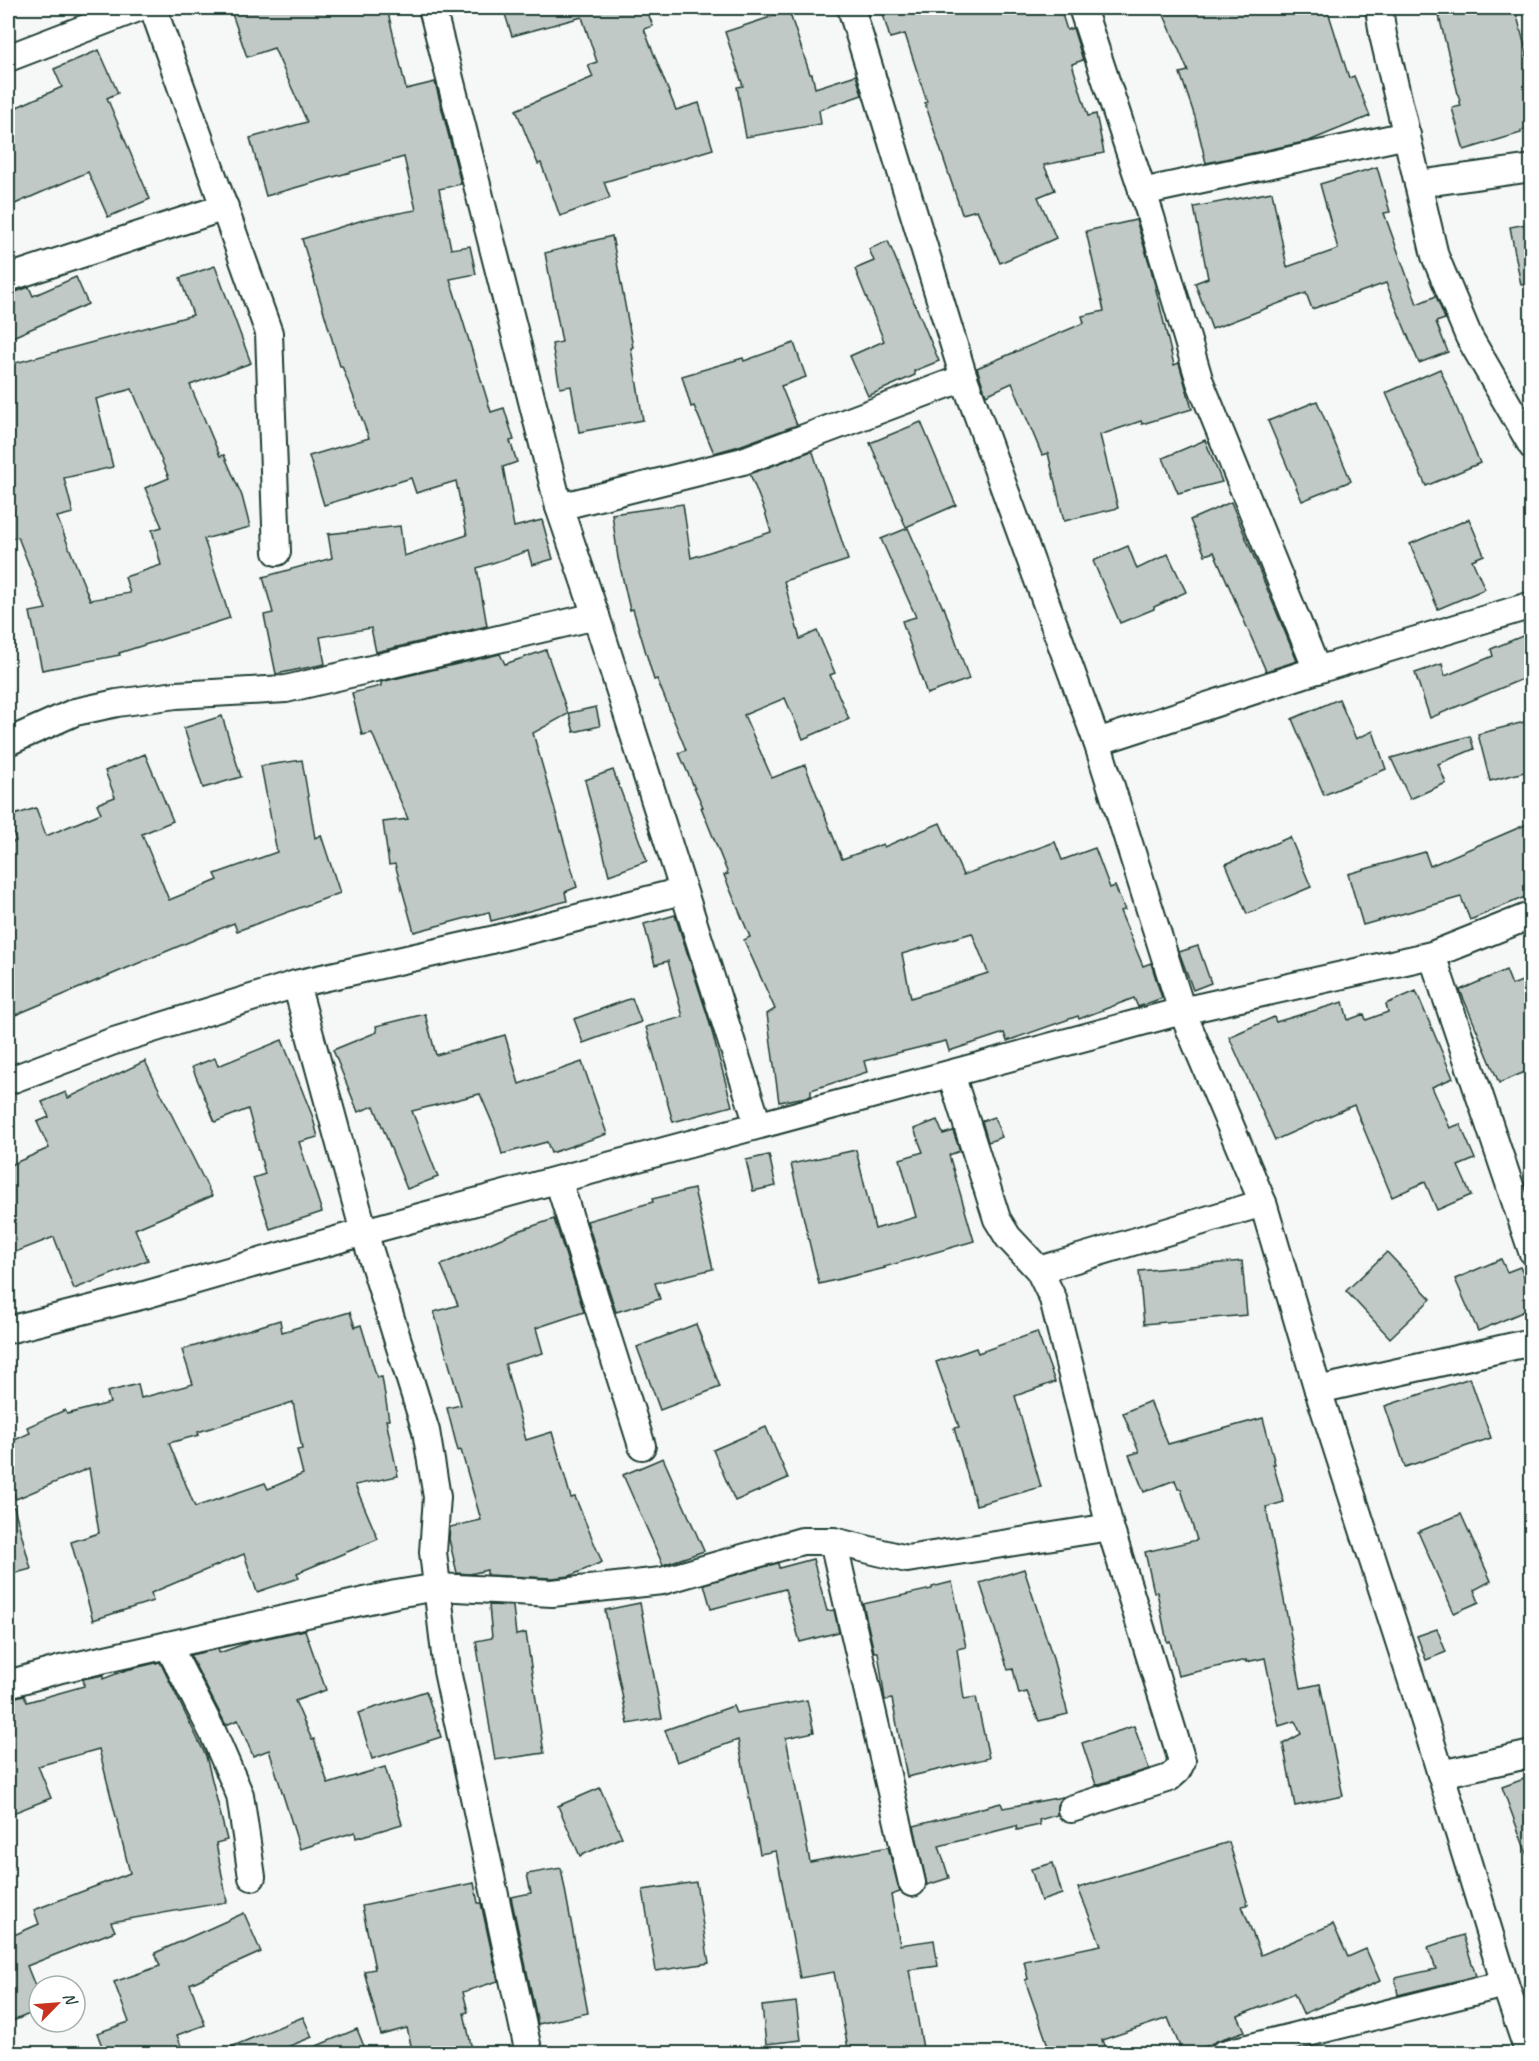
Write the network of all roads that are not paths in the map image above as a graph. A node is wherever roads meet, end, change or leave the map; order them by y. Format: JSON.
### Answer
{"nodes":[{"id":1,"x":138,"y":8,"type":"edge"},
{"id":2,"x":153,"y":8,"type":"edge"},
{"id":3,"x":432,"y":8,"type":"edge"},
{"id":4,"x":850,"y":8,"type":"edge"},
{"id":5,"x":1082,"y":8,"type":"edge"},
{"id":6,"x":1379,"y":8,"type":"edge"},
{"id":7,"x":8,"y":58,"type":"edge"},
{"id":8,"x":1407,"y":135,"type":"junction"},
{"id":9,"x":1532,"y":168,"type":"edge"},
{"id":10,"x":1418,"y":184,"type":"junction"},
{"id":11,"x":1143,"y":192,"type":"junction"},
{"id":12,"x":225,"y":207,"type":"junction"},
{"id":13,"x":8,"y":278,"type":"edge"},
{"id":14,"x":964,"y":378,"type":"junction"},
{"id":15,"x":1532,"y":446,"type":"edge"},
{"id":16,"x":559,"y":507,"type":"junction"},
{"id":17,"x":277,"y":552,"type":"dead end"},
{"id":18,"x":1532,"y":605,"type":"edge"},
{"id":19,"x":596,"y":616,"type":"junction"},
{"id":20,"x":1317,"y":670,"type":"junction"},
{"id":21,"x":8,"y":741,"type":"edge"},
{"id":22,"x":1097,"y":742,"type":"junction"},
{"id":23,"x":682,"y":891,"type":"junction"},
{"id":24,"x":1532,"y":915,"type":"edge"},
{"id":25,"x":1432,"y":955,"type":"junction"},
{"id":26,"x":296,"y":984,"type":"junction"},
{"id":27,"x":1182,"y":1011,"type":"junction"},
{"id":28,"x":951,"y":1074,"type":"junction"},
{"id":29,"x":8,"y":1081,"type":"edge"},
{"id":30,"x":758,"y":1125,"type":"junction"},
{"id":31,"x":558,"y":1180,"type":"junction"},
{"id":32,"x":1263,"y":1203,"type":"junction"},
{"id":33,"x":364,"y":1232,"type":"junction"},
{"id":34,"x":1532,"y":1251,"type":"edge"},
{"id":35,"x":1039,"y":1270,"type":"junction"},
{"id":36,"x":8,"y":1330,"type":"edge"},
{"id":37,"x":1532,"y":1342,"type":"edge"},
{"id":38,"x":1318,"y":1390,"type":"junction"},
{"id":39,"x":642,"y":1446,"type":"dead end"},
{"id":40,"x":1110,"y":1527,"type":"junction"},
{"id":41,"x":833,"y":1540,"type":"junction"},
{"id":42,"x":438,"y":1587,"type":"junction"},
{"id":43,"x":168,"y":1645,"type":"junction"},
{"id":44,"x":8,"y":1684,"type":"edge"},
{"id":45,"x":1532,"y":1754,"type":"edge"},
{"id":46,"x":1441,"y":1774,"type":"junction"},
{"id":47,"x":1071,"y":1809,"type":"dead end"},
{"id":48,"x":252,"y":1877,"type":"dead end"},
{"id":49,"x":912,"y":1883,"type":"dead end"},
{"id":50,"x":1505,"y":1984,"type":"junction"},
{"id":51,"x":1523,"y":2010,"type":"edge"},
{"id":52,"x":529,"y":2054,"type":"edge"},
{"id":53,"x":1223,"y":2054,"type":"edge"},
{"id":54,"x":1529,"y":2054,"type":"edge"}],
"edges":[{"from":1,"to":7,"type":"street"},
{"from":2,"to":12,"type":"street"},
{"from":3,"to":16,"type":"street"},
{"from":4,"to":14,"type":"street"},
{"from":5,"to":11,"type":"street"},
{"from":6,"to":8,"type":"street"},
{"from":8,"to":10,"type":"street"},
{"from":8,"to":11,"type":"street"},
{"from":9,"to":10,"type":"street"},
{"from":10,"to":15,"type":"street"},
{"from":11,"to":20,"type":"street"},
{"from":12,"to":13,"type":"street"},
{"from":12,"to":17,"type":"street"},
{"from":14,"to":16,"type":"street"},
{"from":14,"to":22,"type":"street"},
{"from":16,"to":19,"type":"street"},
{"from":18,"to":20,"type":"street"},
{"from":19,"to":21,"type":"street"},
{"from":19,"to":23,"type":"street"},
{"from":20,"to":22,"type":"street"},
{"from":22,"to":27,"type":"street"},
{"from":23,"to":26,"type":"street"},
{"from":23,"to":30,"type":"street"},
{"from":24,"to":25,"type":"street"},
{"from":25,"to":27,"type":"street"},
{"from":25,"to":34,"type":"street"},
{"from":26,"to":29,"type":"street"},
{"from":26,"to":33,"type":"street"},
{"from":27,"to":28,"type":"street"},
{"from":27,"to":32,"type":"street"},
{"from":28,"to":30,"type":"street"},
{"from":28,"to":35,"type":"street"},
{"from":30,"to":31,"type":"street"},
{"from":31,"to":33,"type":"street"},
{"from":31,"to":39,"type":"street"},
{"from":32,"to":35,"type":"street"},
{"from":32,"to":38,"type":"street"},
{"from":33,"to":36,"type":"street"},
{"from":33,"to":42,"type":"street"},
{"from":35,"to":40,"type":"street"},
{"from":37,"to":38,"type":"street"},
{"from":38,"to":46,"type":"street"},
{"from":40,"to":41,"type":"street"},
{"from":40,"to":47,"type":"street"},
{"from":41,"to":42,"type":"street"},
{"from":41,"to":49,"type":"street"},
{"from":42,"to":43,"type":"street"},
{"from":42,"to":52,"type":"street"},
{"from":43,"to":44,"type":"street"},
{"from":43,"to":48,"type":"street"},
{"from":45,"to":46,"type":"street"},
{"from":46,"to":50,"type":"street"},
{"from":50,"to":51,"type":"street"},
{"from":50,"to":53,"type":"street"},
{"from":51,"to":54,"type":"street"}]}
